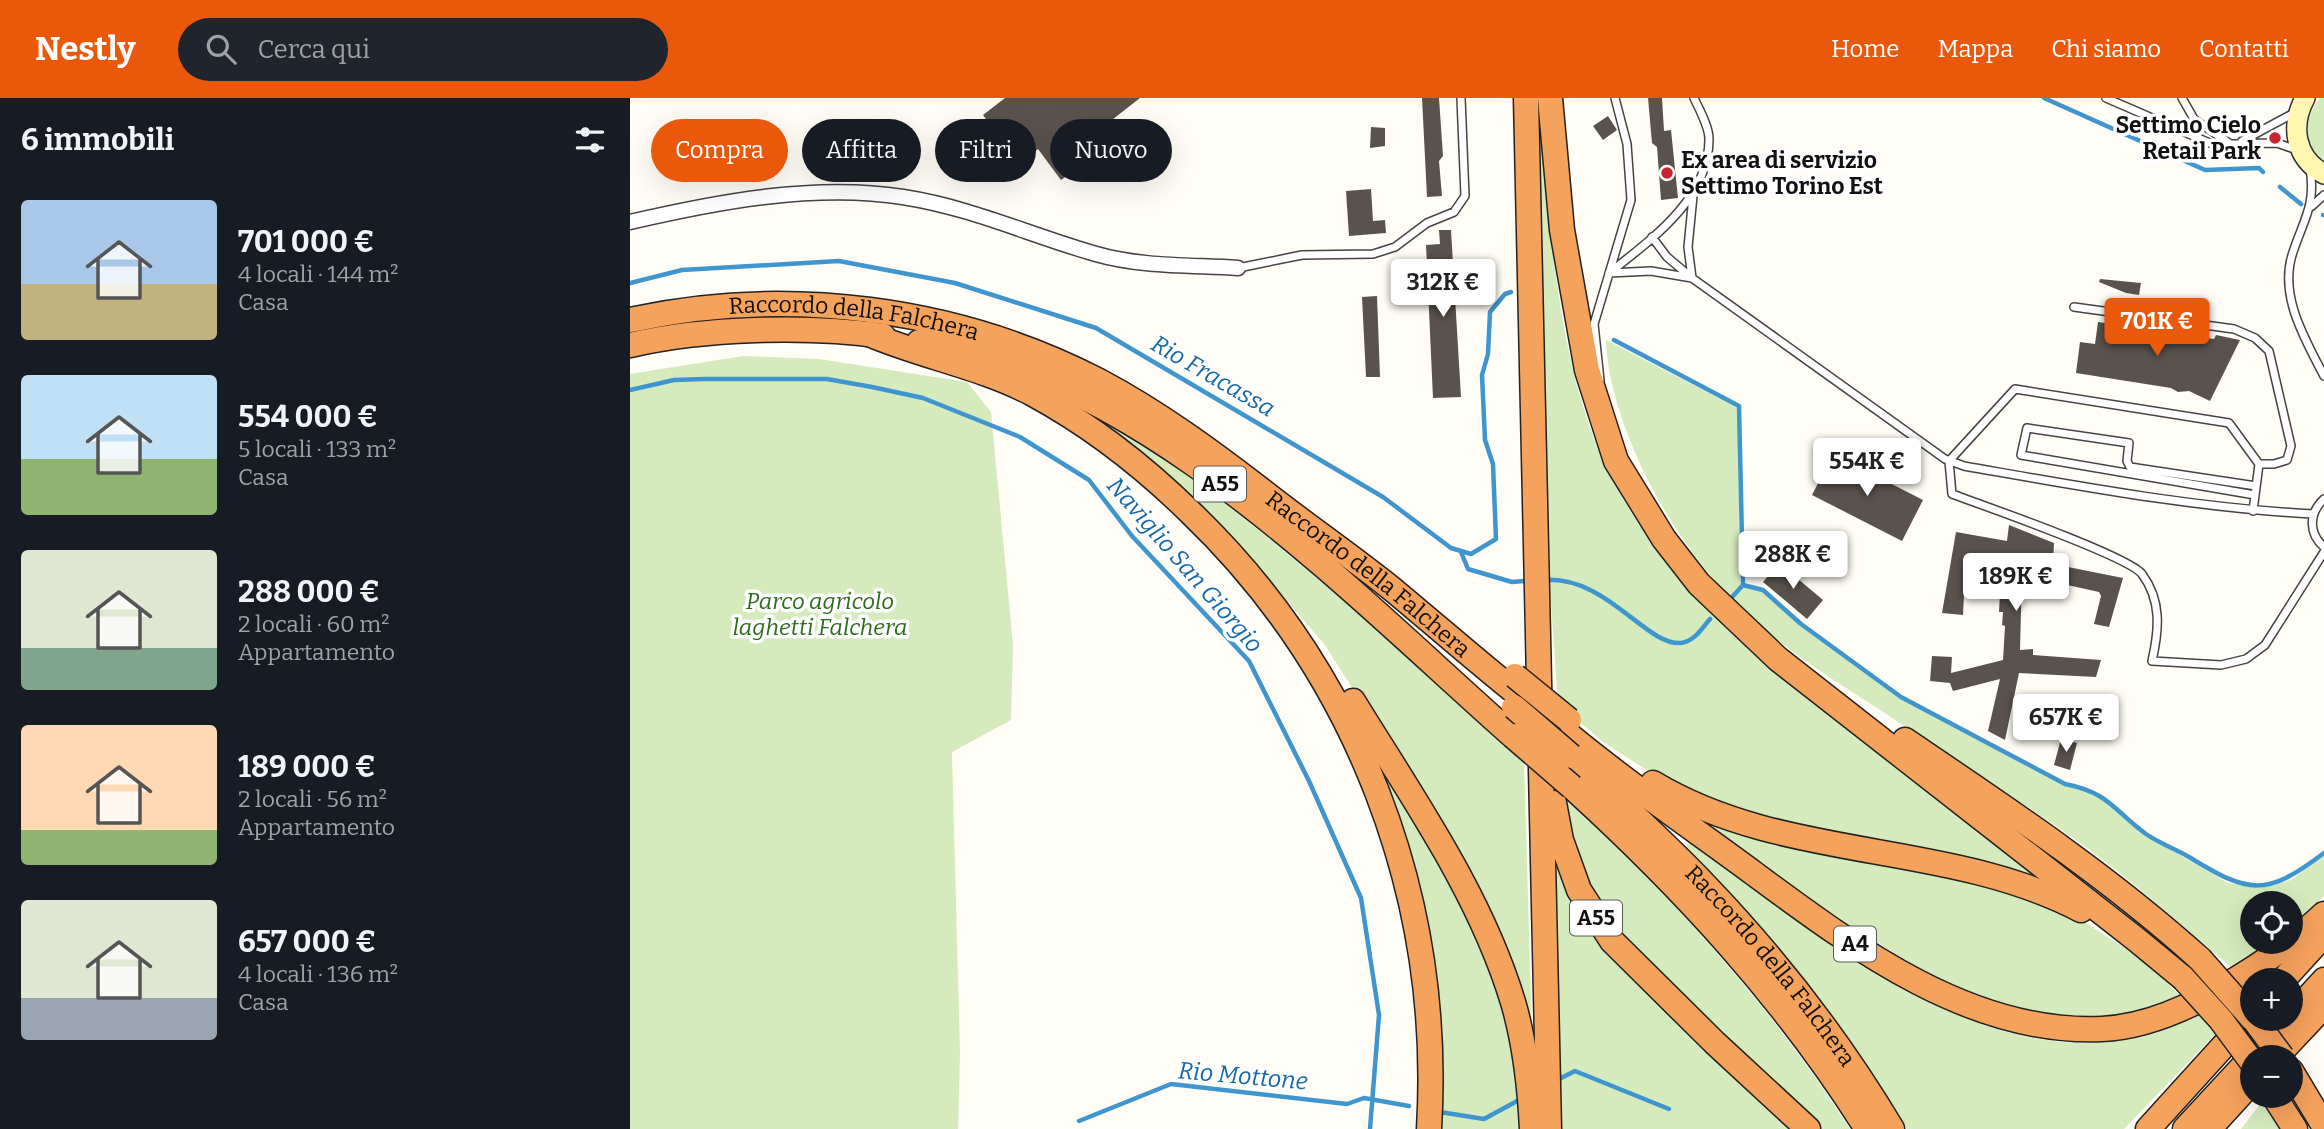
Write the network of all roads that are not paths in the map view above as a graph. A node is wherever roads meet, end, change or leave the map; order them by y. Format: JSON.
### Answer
{"nodes":[{"id":1,"x":1461,"y":98,"type":"edge"},
{"id":2,"x":1526,"y":98,"type":"edge"},
{"id":3,"x":1550,"y":98,"type":"edge"},
{"id":4,"x":1615,"y":98,"type":"edge"},
{"id":5,"x":1694,"y":98,"type":"edge"},
{"id":6,"x":2106,"y":98,"type":"edge"},
{"id":7,"x":2182,"y":98,"type":"edge"},
{"id":8,"x":2302,"y":104,"type":"edge"},
{"id":9,"x":2234,"y":143,"type":"junction"},
{"id":10,"x":2311,"y":163,"type":"edge"},
{"id":11,"x":1693,"y":195,"type":"junction"},
{"id":12,"x":2324,"y":195,"type":"edge"},
{"id":13,"x":2312,"y":206,"type":"junction"},
{"id":14,"x":630,"y":222,"type":"edge"},
{"id":15,"x":1652,"y":237,"type":"junction"},
{"id":16,"x":1238,"y":268,"type":"joint"},
{"id":17,"x":1609,"y":273,"type":"junction"},
{"id":18,"x":1692,"y":278,"type":"junction"},
{"id":19,"x":2074,"y":307,"type":"dead end"},
{"id":20,"x":630,"y":320,"type":"edge"},
{"id":21,"x":869,"y":334,"type":"junction"},
{"id":22,"x":630,"y":345,"type":"edge"},
{"id":23,"x":2324,"y":376,"type":"edge"},
{"id":24,"x":1601,"y":419,"type":"junction"},
{"id":25,"x":1949,"y":461,"type":"junction"},
{"id":26,"x":2259,"y":464,"type":"junction"},
{"id":27,"x":2256,"y":486,"type":"junction"},
{"id":28,"x":2255,"y":495,"type":"junction"},
{"id":29,"x":2324,"y":499,"type":"edge"},
{"id":30,"x":2253,"y":511,"type":"junction"},
{"id":31,"x":2313,"y":514,"type":"junction"},
{"id":32,"x":2324,"y":550,"type":"edge"},
{"id":33,"x":1264,"y":593,"type":"junction"},
{"id":34,"x":1538,"y":628,"type":"junction"},
{"id":35,"x":1476,"y":661,"type":"joint"},
{"id":36,"x":1816,"y":689,"type":"junction"},
{"id":37,"x":1570,"y":737,"type":"junction"},
{"id":38,"x":2324,"y":914,"type":"edge"},
{"id":39,"x":2324,"y":935,"type":"edge"},
{"id":40,"x":2137,"y":940,"type":"junction"},
{"id":41,"x":2294,"y":968,"type":"edge"},
{"id":42,"x":2324,"y":980,"type":"edge"},
{"id":43,"x":2303,"y":1002,"type":"edge"},
{"id":44,"x":2240,"y":1004,"type":"edge"},
{"id":45,"x":2324,"y":1006,"type":"edge"},
{"id":46,"x":2324,"y":1023,"type":"edge"},
{"id":47,"x":2240,"y":1030,"type":"edge"},
{"id":48,"x":2276,"y":1031,"type":"edge"},
{"id":49,"x":2298,"y":1045,"type":"edge"},
{"id":50,"x":2240,"y":1046,"type":"edge"},
{"id":51,"x":2303,"y":1046,"type":"edge"},
{"id":52,"x":2303,"y":1092,"type":"edge"},
{"id":53,"x":2240,"y":1095,"type":"edge"},
{"id":54,"x":2248,"y":1108,"type":"edge"},
{"id":55,"x":2282,"y":1108,"type":"edge"},
{"id":56,"x":2324,"y":1126,"type":"edge"},
{"id":57,"x":1429,"y":1129,"type":"edge"},
{"id":58,"x":1532,"y":1129,"type":"edge"},
{"id":59,"x":1549,"y":1129,"type":"edge"},
{"id":60,"x":1808,"y":1129,"type":"edge"},
{"id":61,"x":1867,"y":1129,"type":"edge"},
{"id":62,"x":1892,"y":1129,"type":"edge"},
{"id":63,"x":2148,"y":1129,"type":"edge"},
{"id":64,"x":2185,"y":1129,"type":"edge"},
{"id":65,"x":2209,"y":1129,"type":"edge"},
{"id":66,"x":2231,"y":1129,"type":"edge"},
{"id":67,"x":2295,"y":1129,"type":"edge"}],
"edges":[{"from":1,"to":16,"type":"lane"},
{"from":2,"to":34,"type":"highway","number":"A55"},
{"from":3,"to":24,"type":"highway"},
{"from":4,"to":17,"type":"lane"},
{"from":5,"to":11,"type":"lane"},
{"from":6,"to":9,"type":"lane"},
{"from":7,"to":9,"type":"lane"},
{"from":8,"to":9,"type":"lane"},
{"from":8,"to":10,"type":"street"},
{"from":9,"to":10,"type":"lane"},
{"from":10,"to":13,"type":"lane"},
{"from":11,"to":15,"type":"lane"},
{"from":11,"to":18,"type":"lane"},
{"from":12,"to":13,"type":"lane"},
{"from":13,"to":23,"type":"lane"},
{"from":14,"to":16,"type":"street"},
{"from":15,"to":17,"type":"lane"},
{"from":15,"to":18,"type":"lane"},
{"from":17,"to":18,"type":"lane"},
{"from":17,"to":24,"type":"lane"},
{"from":18,"to":25,"type":"lane"},
{"from":19,"to":26,"type":"lane"},
{"from":20,"to":35,"type":"highway","name":"Raccordo della Falchera","number":"A55"},
{"from":21,"to":22,"type":"highway","name":"Raccordo della Falchera","number":"A55"},
{"from":21,"to":33,"type":"highway"},
{"from":21,"to":61,"type":"highway","name":"Raccordo della Falchera","number":"A55","bridge":true},
{"from":24,"to":36,"type":"highway"},
{"from":25,"to":26,"type":"lane"},
{"from":25,"to":30,"type":"lane"},
{"from":25,"to":32,"type":"lane"},
{"from":26,"to":27,"type":"lane"},
{"from":27,"to":28,"type":"lane"},
{"from":27,"to":28,"type":"lane"},
{"from":28,"to":30,"type":"lane"},
{"from":29,"to":31,"type":"lane"},
{"from":30,"to":31,"type":"lane"},
{"from":31,"to":32,"type":"lane"},
{"from":33,"to":57,"type":"highway"},
{"from":33,"to":58,"type":"highway"},
{"from":34,"to":59,"type":"highway"},
{"from":34,"to":60,"type":"highway","number":"A55"},
{"from":35,"to":37,"type":"highway","number":"A4"},
{"from":36,"to":40,"type":"highway"},
{"from":36,"to":44,"type":"highway","bridge":true},
{"from":37,"to":38,"type":"highway","number":"A4"},
{"from":37,"to":40,"type":"highway"},
{"from":37,"to":62,"type":"highway","name":"Raccordo della Falchera"},
{"from":39,"to":41,"type":"highway"},
{"from":40,"to":50,"type":"highway","bridge":true},
{"from":42,"to":43,"type":"highway"},
{"from":45,"to":49,"type":"highway"},
{"from":46,"to":51,"type":"highway"},
{"from":47,"to":63,"type":"highway"},
{"from":48,"to":64,"type":"highway"},
{"from":52,"to":56,"type":"highway"},
{"from":53,"to":65,"type":"highway"},
{"from":54,"to":66,"type":"highway"},
{"from":55,"to":67,"type":"highway"}]}
